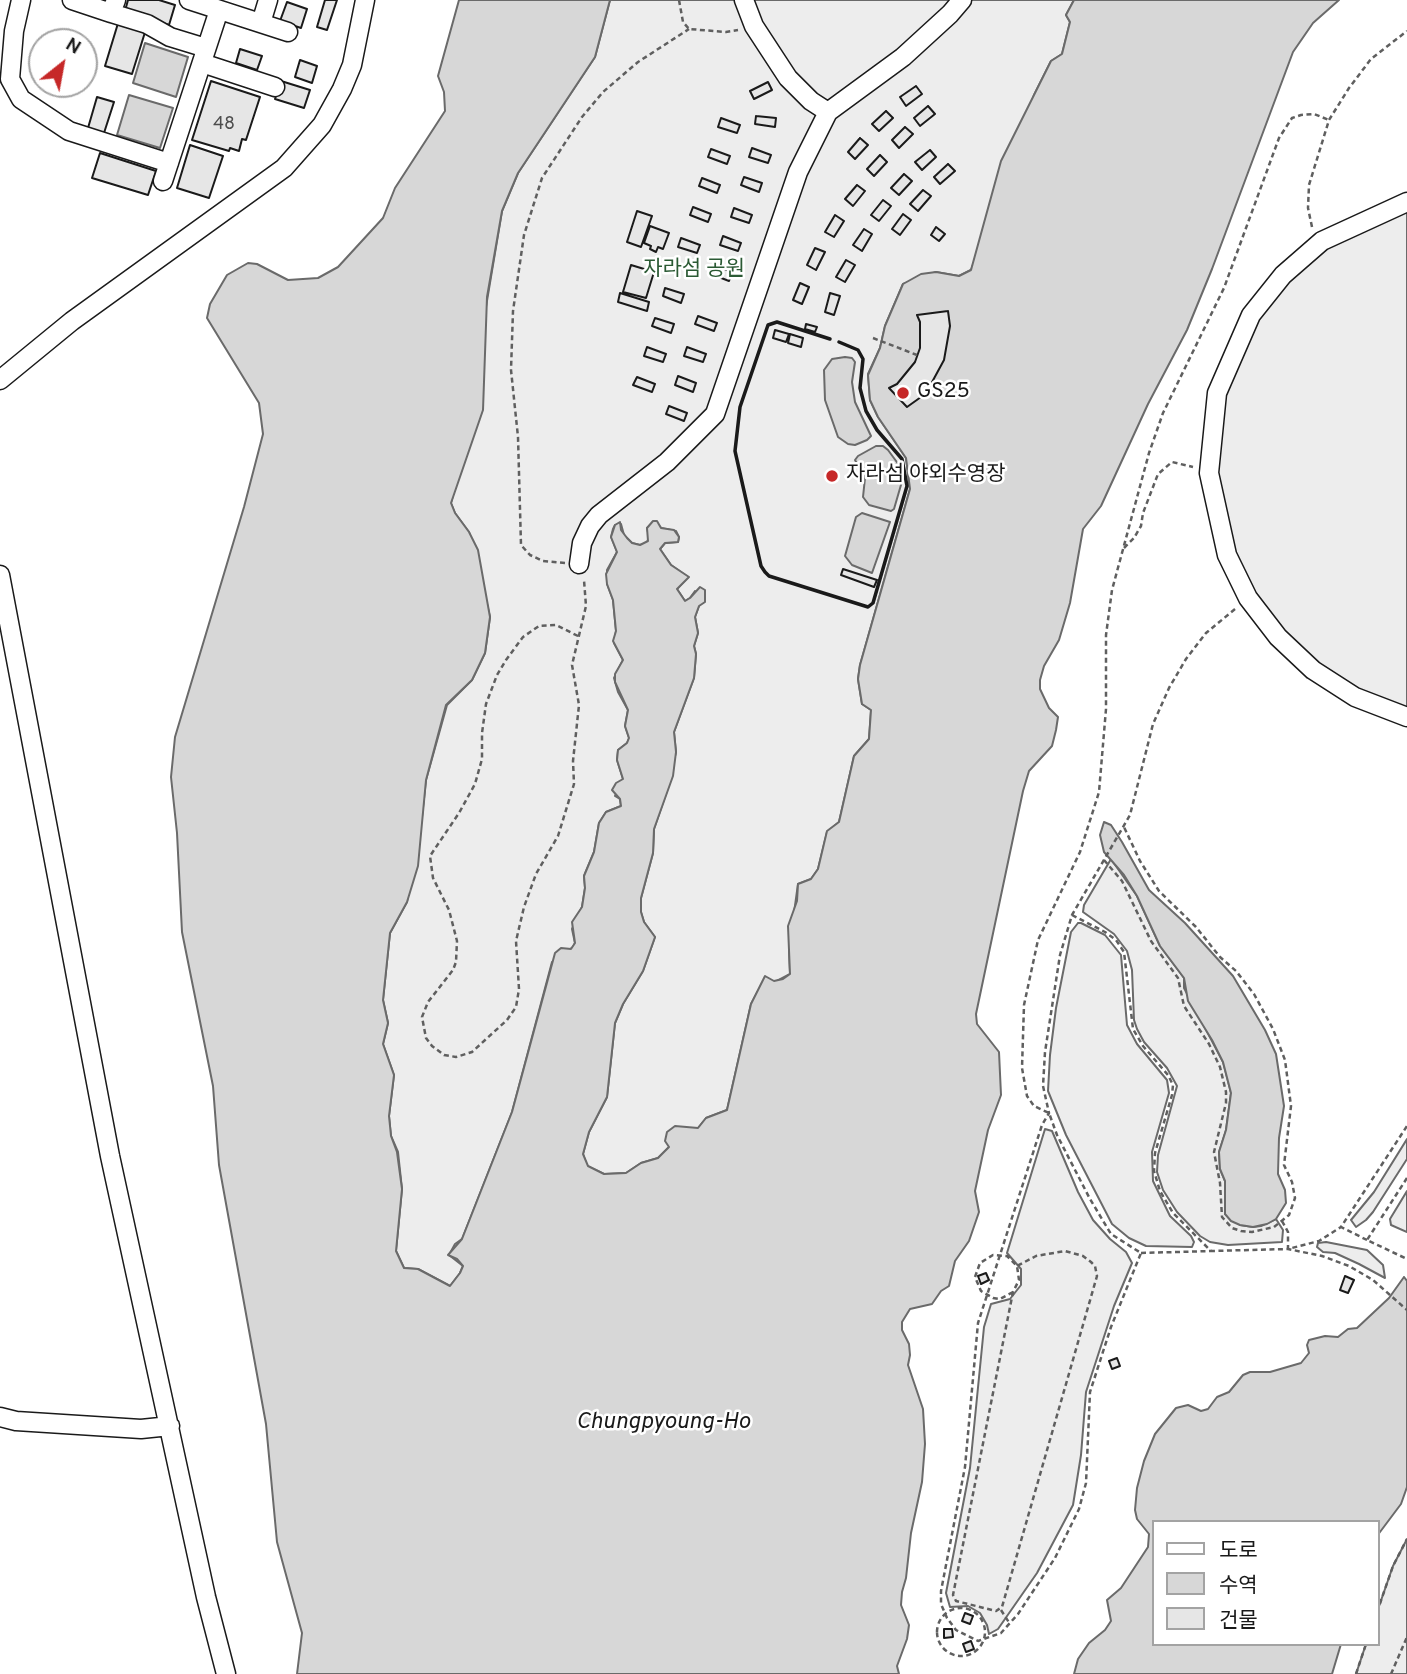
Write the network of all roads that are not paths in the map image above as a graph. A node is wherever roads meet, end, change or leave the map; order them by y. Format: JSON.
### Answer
{"nodes":[{"id":1,"x":21,"y":0,"type":"edge"},
{"id":2,"x":72,"y":0,"type":"edge"},
{"id":3,"x":189,"y":0,"type":"edge"},
{"id":4,"x":268,"y":0,"type":"edge"},
{"id":5,"x":365,"y":0,"type":"edge"},
{"id":6,"x":744,"y":0,"type":"edge"},
{"id":7,"x":962,"y":0,"type":"edge"},
{"id":8,"x":113,"y":6,"type":"edge"},
{"id":9,"x":219,"y":10,"type":"junction"},
{"id":10,"x":261,"y":23,"type":"junction"},
{"id":11,"x":288,"y":33,"type":"dead end"},
{"id":12,"x":204,"y":56,"type":"junction"},
{"id":13,"x":275,"y":87,"type":"dead end"},
{"id":14,"x":828,"y":112,"type":"junction"},
{"id":15,"x":169,"y":163,"type":"junction"},
{"id":16,"x":163,"y":181,"type":"dead end"},
{"id":17,"x":1407,"y":202,"type":"edge"},
{"id":18,"x":0,"y":380,"type":"edge"},
{"id":19,"x":579,"y":564,"type":"road end"},
{"id":20,"x":0,"y":575,"type":"edge"},
{"id":21,"x":1407,"y":717,"type":"edge"},
{"id":22,"x":0,"y":1417,"type":"edge"},
{"id":23,"x":170,"y":1426,"type":"junction"},
{"id":24,"x":226,"y":1674,"type":"edge"}],
"edges":[{"from":1,"to":15,"type":"street"},
{"from":2,"to":8,"type":"street"},
{"from":3,"to":9,"type":"street"},
{"from":4,"to":10,"type":"street"},
{"from":5,"to":18,"type":"street"},
{"from":6,"to":14,"type":"street"},
{"from":7,"to":14,"type":"street"},
{"from":8,"to":12,"type":"street"},
{"from":9,"to":10,"type":"street"},
{"from":9,"to":12,"type":"street"},
{"from":10,"to":11,"type":"street"},
{"from":12,"to":13,"type":"street"},
{"from":12,"to":15,"type":"street"},
{"from":14,"to":19,"type":"street"},
{"from":15,"to":16,"type":"street"},
{"from":17,"to":21,"type":"street"},
{"from":20,"to":23,"type":"street"},
{"from":22,"to":23,"type":"street"},
{"from":23,"to":24,"type":"street"}]}
